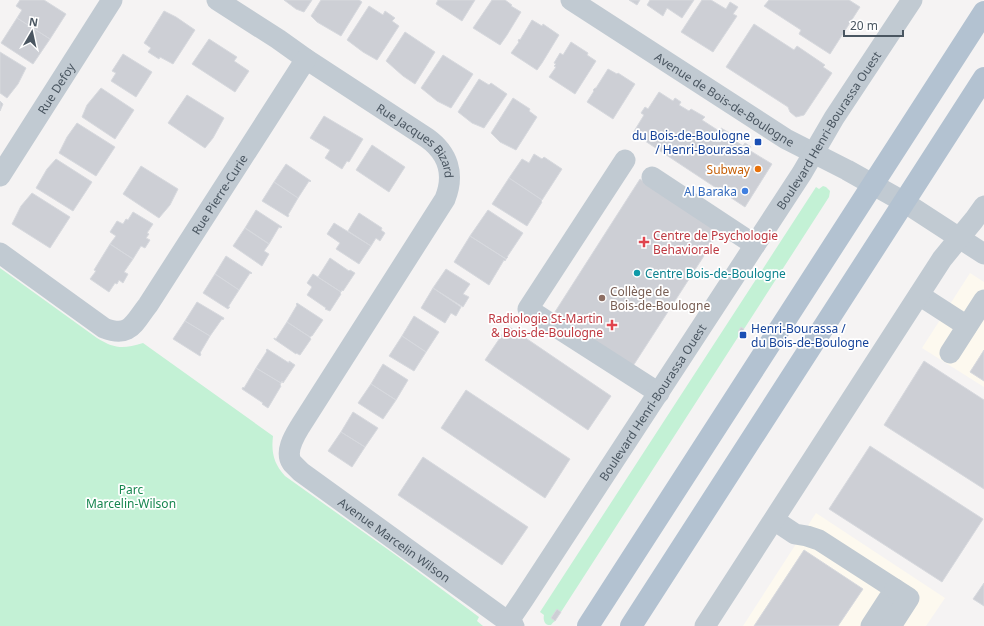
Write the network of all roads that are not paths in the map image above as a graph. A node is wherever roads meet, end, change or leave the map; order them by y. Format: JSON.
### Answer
{"nodes":[{"id":1,"x":112,"y":0,"type":"edge"},
{"id":2,"x":217,"y":0,"type":"edge"},
{"id":3,"x":571,"y":0,"type":"edge"},
{"id":4,"x":912,"y":0,"type":"edge"},
{"id":5,"x":984,"y":12,"type":"edge"},
{"id":6,"x":306,"y":59,"type":"junction"},
{"id":7,"x":984,"y":78,"type":"edge"},
{"id":8,"x":814,"y":153,"type":"junction"},
{"id":9,"x":625,"y":160,"type":"dead end"},
{"id":10,"x":0,"y":176,"type":"edge"},
{"id":11,"x":652,"y":177,"type":"dead end"},
{"id":12,"x":873,"y":185,"type":"junction"},
{"id":13,"x":904,"y":202,"type":"junction"},
{"id":14,"x":984,"y":206,"type":"edge"},
{"id":15,"x":959,"y":238,"type":"junction"},
{"id":16,"x":755,"y":245,"type":"junction"},
{"id":17,"x":0,"y":253,"type":"edge"},
{"id":18,"x":984,"y":254,"type":"edge"},
{"id":19,"x":919,"y":295,"type":"junction"},
{"id":20,"x":984,"y":300,"type":"edge"},
{"id":21,"x":967,"y":326,"type":"junction"},
{"id":22,"x":950,"y":353,"type":"dead end"},
{"id":23,"x":658,"y":393,"type":"junction"},
{"id":24,"x":291,"y":446,"type":"joint"},
{"id":25,"x":774,"y":520,"type":"junction"},
{"id":26,"x":895,"y":589,"type":"junction"},
{"id":27,"x":511,"y":624,"type":"edge"},
{"id":28,"x":588,"y":626,"type":"edge"},
{"id":29,"x":631,"y":626,"type":"edge"},
{"id":30,"x":705,"y":626,"type":"edge"},
{"id":31,"x":871,"y":626,"type":"edge"},
{"id":32,"x":891,"y":626,"type":"edge"}],
"edges":[{"from":1,"to":10,"type":"street","name":"Rue Defoy"},
{"from":2,"to":6,"type":"street","name":"Rue Jacques Bizard"},
{"from":3,"to":8,"type":"street","name":"Avenue de Bois-de-Boulogne"},
{"from":4,"to":8,"type":"street","name":"Boulevard Henri-Bourassa Ouest"},
{"from":5,"to":12,"type":"main road"},
{"from":6,"to":17,"type":"street","name":"Rue Pierre-Curie"},
{"from":6,"to":24,"type":"street","name":"Rue Jacques Bizard"},
{"from":7,"to":13,"type":"main road"},
{"from":8,"to":12,"type":"street","name":"Avenue de Bois-de-Boulogne"},
{"from":8,"to":16,"type":"street","name":"Boulevard Henri-Bourassa Ouest"},
{"from":9,"to":23,"type":"street"},
{"from":11,"to":16,"type":"street"},
{"from":12,"to":13,"type":"street","name":"Avenue de Bois-de-Boulogne"},
{"from":12,"to":28,"type":"main road"},
{"from":13,"to":15,"type":"street","name":"Avenue de Bois-de-Boulogne"},
{"from":13,"to":29,"type":"main road"},
{"from":14,"to":15,"type":"street"},
{"from":15,"to":18,"type":"street","name":"Avenue de Bois-de-Boulogne"},
{"from":15,"to":19,"type":"street"},
{"from":16,"to":23,"type":"street","name":"Boulevard Henri-Bourassa Ouest"},
{"from":19,"to":21,"type":"street"},
{"from":19,"to":25,"type":"street"},
{"from":20,"to":21,"type":"street"},
{"from":21,"to":22,"type":"street"},
{"from":23,"to":27,"type":"street","name":"Boulevard Henri-Bourassa Ouest"},
{"from":24,"to":27,"type":"street","name":"Avenue Marcelin Wilson"},
{"from":25,"to":26,"type":"street"},
{"from":25,"to":30,"type":"street"},
{"from":26,"to":31,"type":"street"},
{"from":26,"to":32,"type":"street"}]}
